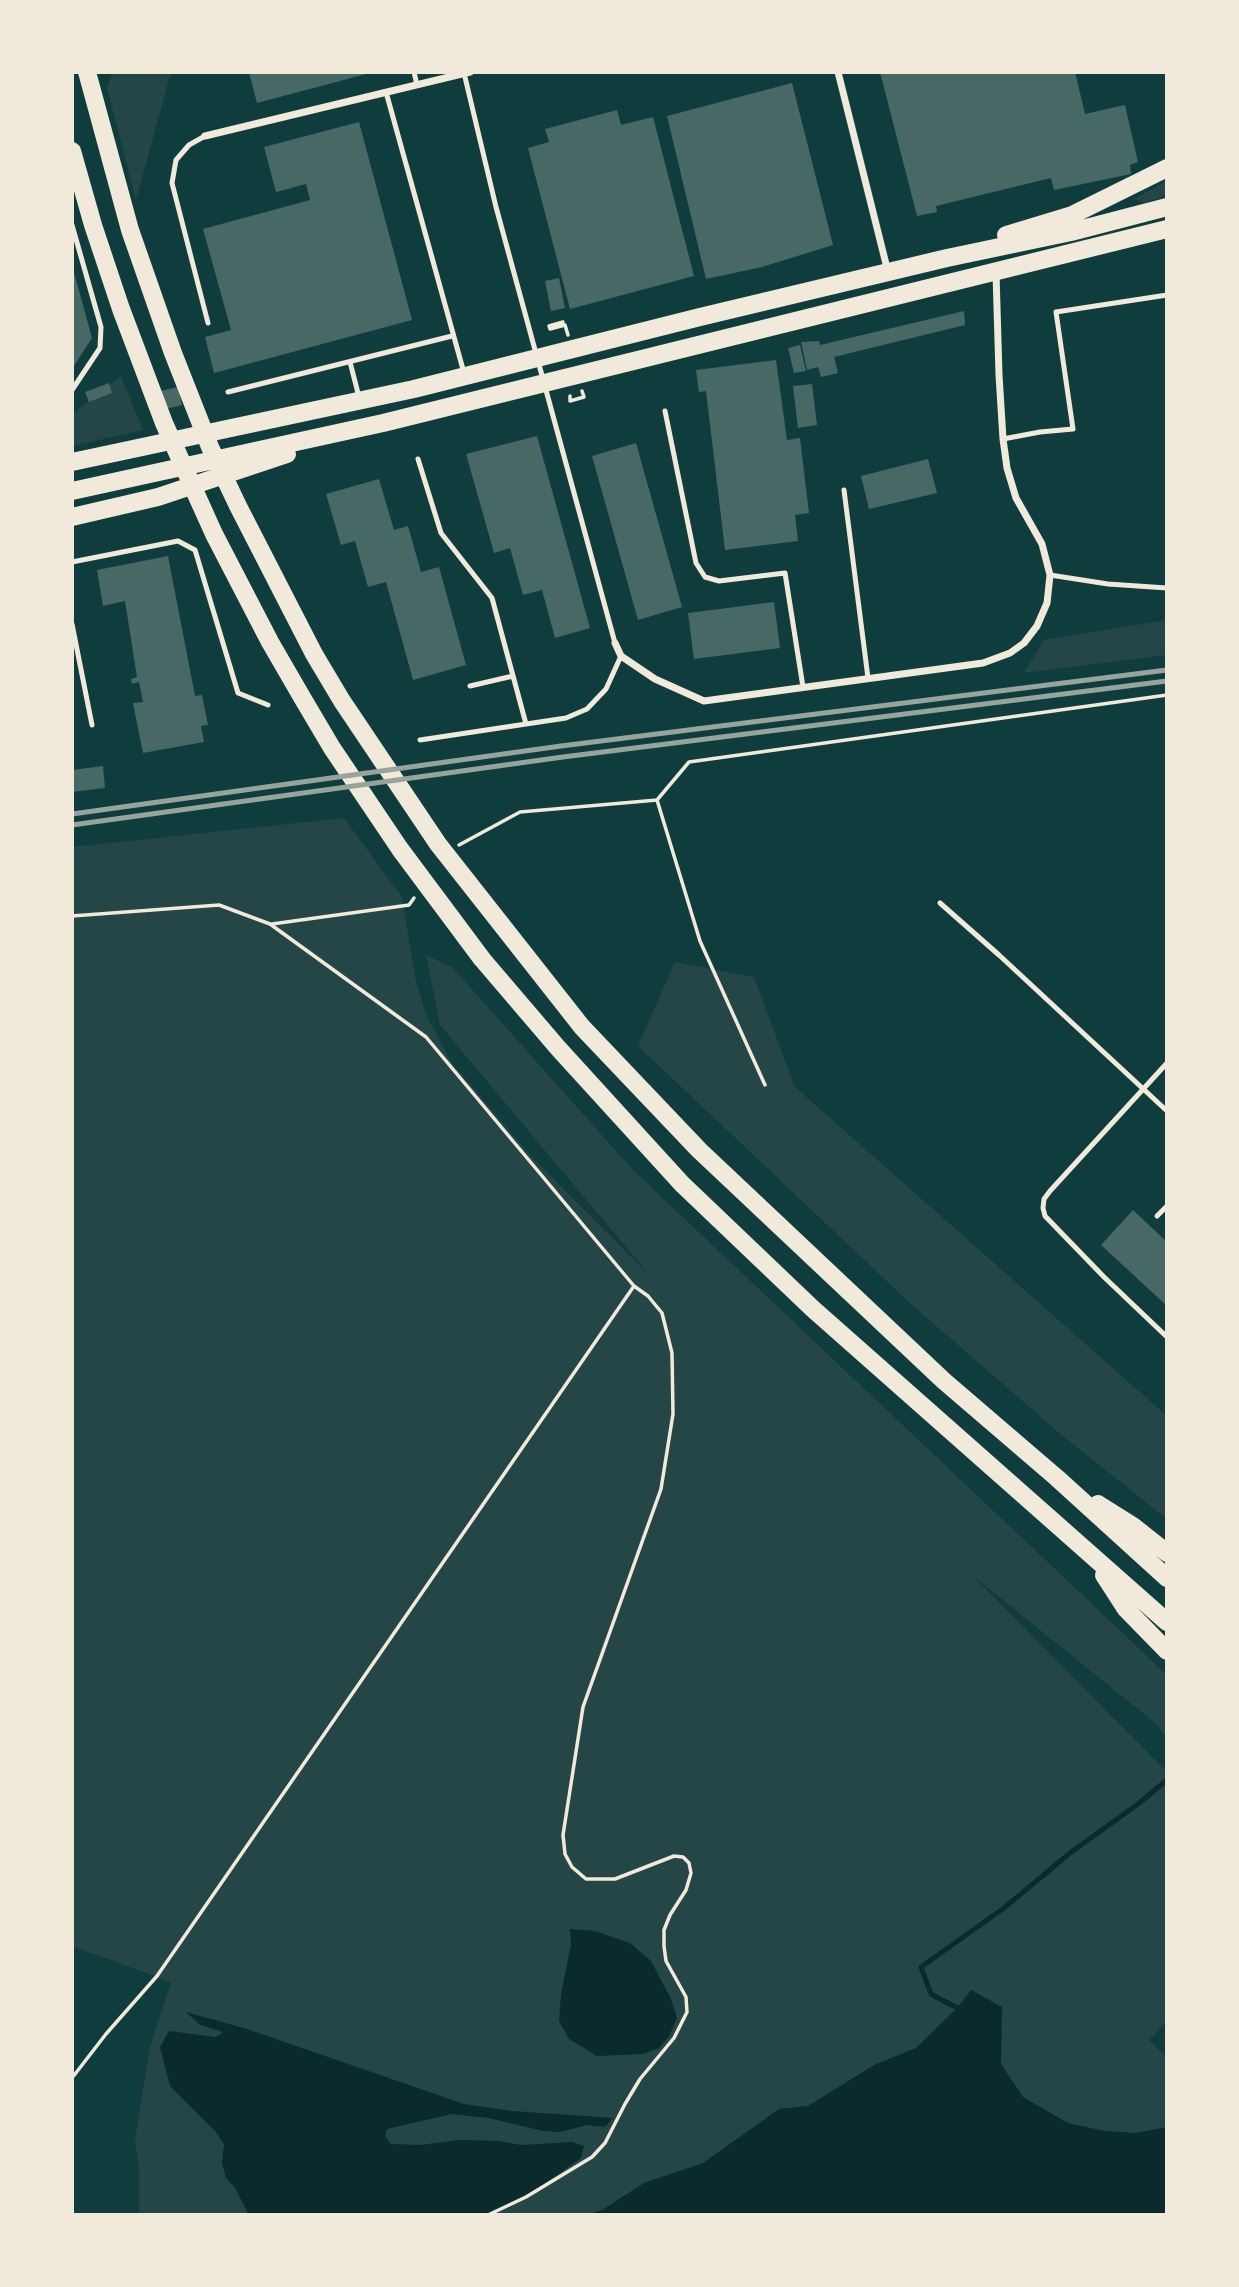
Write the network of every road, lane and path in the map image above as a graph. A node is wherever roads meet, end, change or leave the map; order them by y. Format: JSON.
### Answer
{"nodes":[{"id":1,"x":87,"y":72,"type":"edge"},
{"id":2,"x":414,"y":72,"type":"edge"},
{"id":3,"x":838,"y":72,"type":"edge"},
{"id":4,"x":467,"y":73,"type":"edge"},
{"id":5,"x":417,"y":85,"type":"junction"},
{"id":6,"x":386,"y":92,"type":"junction"},
{"id":7,"x":205,"y":136,"type":"joint"},
{"id":8,"x":72,"y":151,"type":"edge"},
{"id":9,"x":1167,"y":168,"type":"edge"},
{"id":10,"x":1167,"y":206,"type":"edge"},
{"id":11,"x":72,"y":225,"type":"edge"},
{"id":12,"x":1167,"y":229,"type":"edge"},
{"id":13,"x":947,"y":258,"type":"junction"},
{"id":14,"x":996,"y":272,"type":"junction"},
{"id":15,"x":888,"y":273,"type":"junction"},
{"id":16,"x":1167,"y":295,"type":"edge"},
{"id":17,"x":208,"y":323,"type":"dead end"},
{"id":18,"x":564,"y":324,"type":"dead end"},
{"id":19,"x":544,"y":332,"type":"dead end"},
{"id":20,"x":452,"y":336,"type":"junction"},
{"id":21,"x":350,"y":362,"type":"junction"},
{"id":22,"x":465,"y":376,"type":"junction"},
{"id":23,"x":72,"y":390,"type":"edge"},
{"id":24,"x":228,"y":392,"type":"dead end"},
{"id":25,"x":360,"y":400,"type":"junction"},
{"id":26,"x":665,"y":411,"type":"dead end"},
{"id":27,"x":383,"y":422,"type":"junction"},
{"id":28,"x":1003,"y":439,"type":"junction"},
{"id":29,"x":418,"y":459,"type":"dead end"},
{"id":30,"x":72,"y":462,"type":"edge"},
{"id":31,"x":844,"y":490,"type":"dead end"},
{"id":32,"x":72,"y":491,"type":"edge"},
{"id":33,"x":72,"y":517,"type":"edge"},
{"id":34,"x":72,"y":562,"type":"edge"},
{"id":35,"x":1050,"y":575,"type":"junction"},
{"id":36,"x":1167,"y":588,"type":"edge"},
{"id":37,"x":72,"y":624,"type":"edge"},
{"id":38,"x":615,"y":643,"type":"joint"},
{"id":39,"x":621,"y":656,"type":"junction"},
{"id":40,"x":513,"y":676,"type":"junction"},
{"id":41,"x":868,"y":678,"type":"junction"},
{"id":42,"x":470,"y":686,"type":"dead end"},
{"id":43,"x":803,"y":687,"type":"junction"},
{"id":44,"x":1167,"y":695,"type":"edge"},
{"id":45,"x":268,"y":705,"type":"dead end"},
{"id":46,"x":526,"y":723,"type":"junction"},
{"id":47,"x":92,"y":725,"type":"dead end"},
{"id":48,"x":420,"y":740,"type":"dead end"},
{"id":49,"x":657,"y":800,"type":"junction"},
{"id":50,"x":461,"y":842,"type":"dead end"},
{"id":51,"x":940,"y":903,"type":"dead end"},
{"id":52,"x":409,"y":905,"type":"dead end"},
{"id":53,"x":72,"y":915,"type":"edge"},
{"id":54,"x":270,"y":924,"type":"junction"},
{"id":55,"x":1167,"y":1063,"type":"edge"},
{"id":56,"x":765,"y":1086,"type":"dead end"},
{"id":57,"x":1143,"y":1089,"type":"junction"},
{"id":58,"x":1167,"y":1111,"type":"edge"},
{"id":59,"x":1167,"y":1206,"type":"edge"},
{"id":60,"x":1157,"y":1216,"type":"dead end"},
{"id":61,"x":634,"y":1286,"type":"junction"},
{"id":62,"x":1167,"y":1337,"type":"edge"},
{"id":63,"x":1057,"y":1478,"type":"junction"},
{"id":64,"x":1167,"y":1553,"type":"edge"},
{"id":65,"x":1090,"y":1555,"type":"junction"},
{"id":66,"x":1167,"y":1578,"type":"edge"},
{"id":67,"x":1167,"y":1622,"type":"edge"},
{"id":68,"x":1167,"y":1651,"type":"edge"},
{"id":69,"x":72,"y":2078,"type":"edge"},
{"id":70,"x":488,"y":2215,"type":"edge"}],
"edges":[{"from":1,"to":63,"type":"main road"},
{"from":2,"to":5,"type":"lane"},
{"from":3,"to":15,"type":"street"},
{"from":4,"to":5,"type":"street"},
{"from":4,"to":38,"type":"lane"},
{"from":5,"to":6,"type":"street"},
{"from":6,"to":7,"type":"street"},
{"from":6,"to":20,"type":"lane"},
{"from":7,"to":17,"type":"lane"},
{"from":8,"to":65,"type":"main road"},
{"from":9,"to":13,"type":"main road"},
{"from":10,"to":13,"type":"main road"},
{"from":11,"to":23,"type":"lane"},
{"from":12,"to":14,"type":"main road"},
{"from":13,"to":15,"type":"main road"},
{"from":14,"to":27,"type":"main road"},
{"from":14,"to":28,"type":"street"},
{"from":15,"to":22,"type":"main road"},
{"from":16,"to":28,"type":"lane"},
{"from":18,"to":19,"type":"path"},
{"from":20,"to":21,"type":"lane"},
{"from":20,"to":22,"type":"lane"},
{"from":21,"to":24,"type":"lane"},
{"from":21,"to":25,"type":"lane"},
{"from":22,"to":25,"type":"main road"},
{"from":25,"to":30,"type":"main road"},
{"from":26,"to":43,"type":"lane"},
{"from":27,"to":32,"type":"main road"},
{"from":27,"to":33,"type":"main road"},
{"from":28,"to":35,"type":"street"},
{"from":29,"to":40,"type":"lane"},
{"from":31,"to":41,"type":"lane"},
{"from":34,"to":45,"type":"lane"},
{"from":35,"to":36,"type":"lane"},
{"from":35,"to":41,"type":"street"},
{"from":37,"to":47,"type":"lane"},
{"from":38,"to":39,"type":"street"},
{"from":39,"to":43,"type":"street"},
{"from":39,"to":46,"type":"lane"},
{"from":40,"to":42,"type":"lane"},
{"from":40,"to":46,"type":"lane"},
{"from":41,"to":43,"type":"street"},
{"from":44,"to":49,"type":"path"},
{"from":46,"to":48,"type":"lane"},
{"from":49,"to":50,"type":"path"},
{"from":49,"to":56,"type":"path"},
{"from":51,"to":57,"type":"lane"},
{"from":52,"to":54,"type":"path"},
{"from":53,"to":54,"type":"path"},
{"from":54,"to":61,"type":"path"},
{"from":55,"to":57,"type":"lane"},
{"from":57,"to":58,"type":"lane"},
{"from":57,"to":62,"type":"lane"},
{"from":59,"to":60,"type":"lane"},
{"from":61,"to":69,"type":"path"},
{"from":61,"to":70,"type":"path"},
{"from":63,"to":64,"type":"main road"},
{"from":63,"to":66,"type":"main road"},
{"from":65,"to":67,"type":"main road"},
{"from":65,"to":68,"type":"main road"}]}
